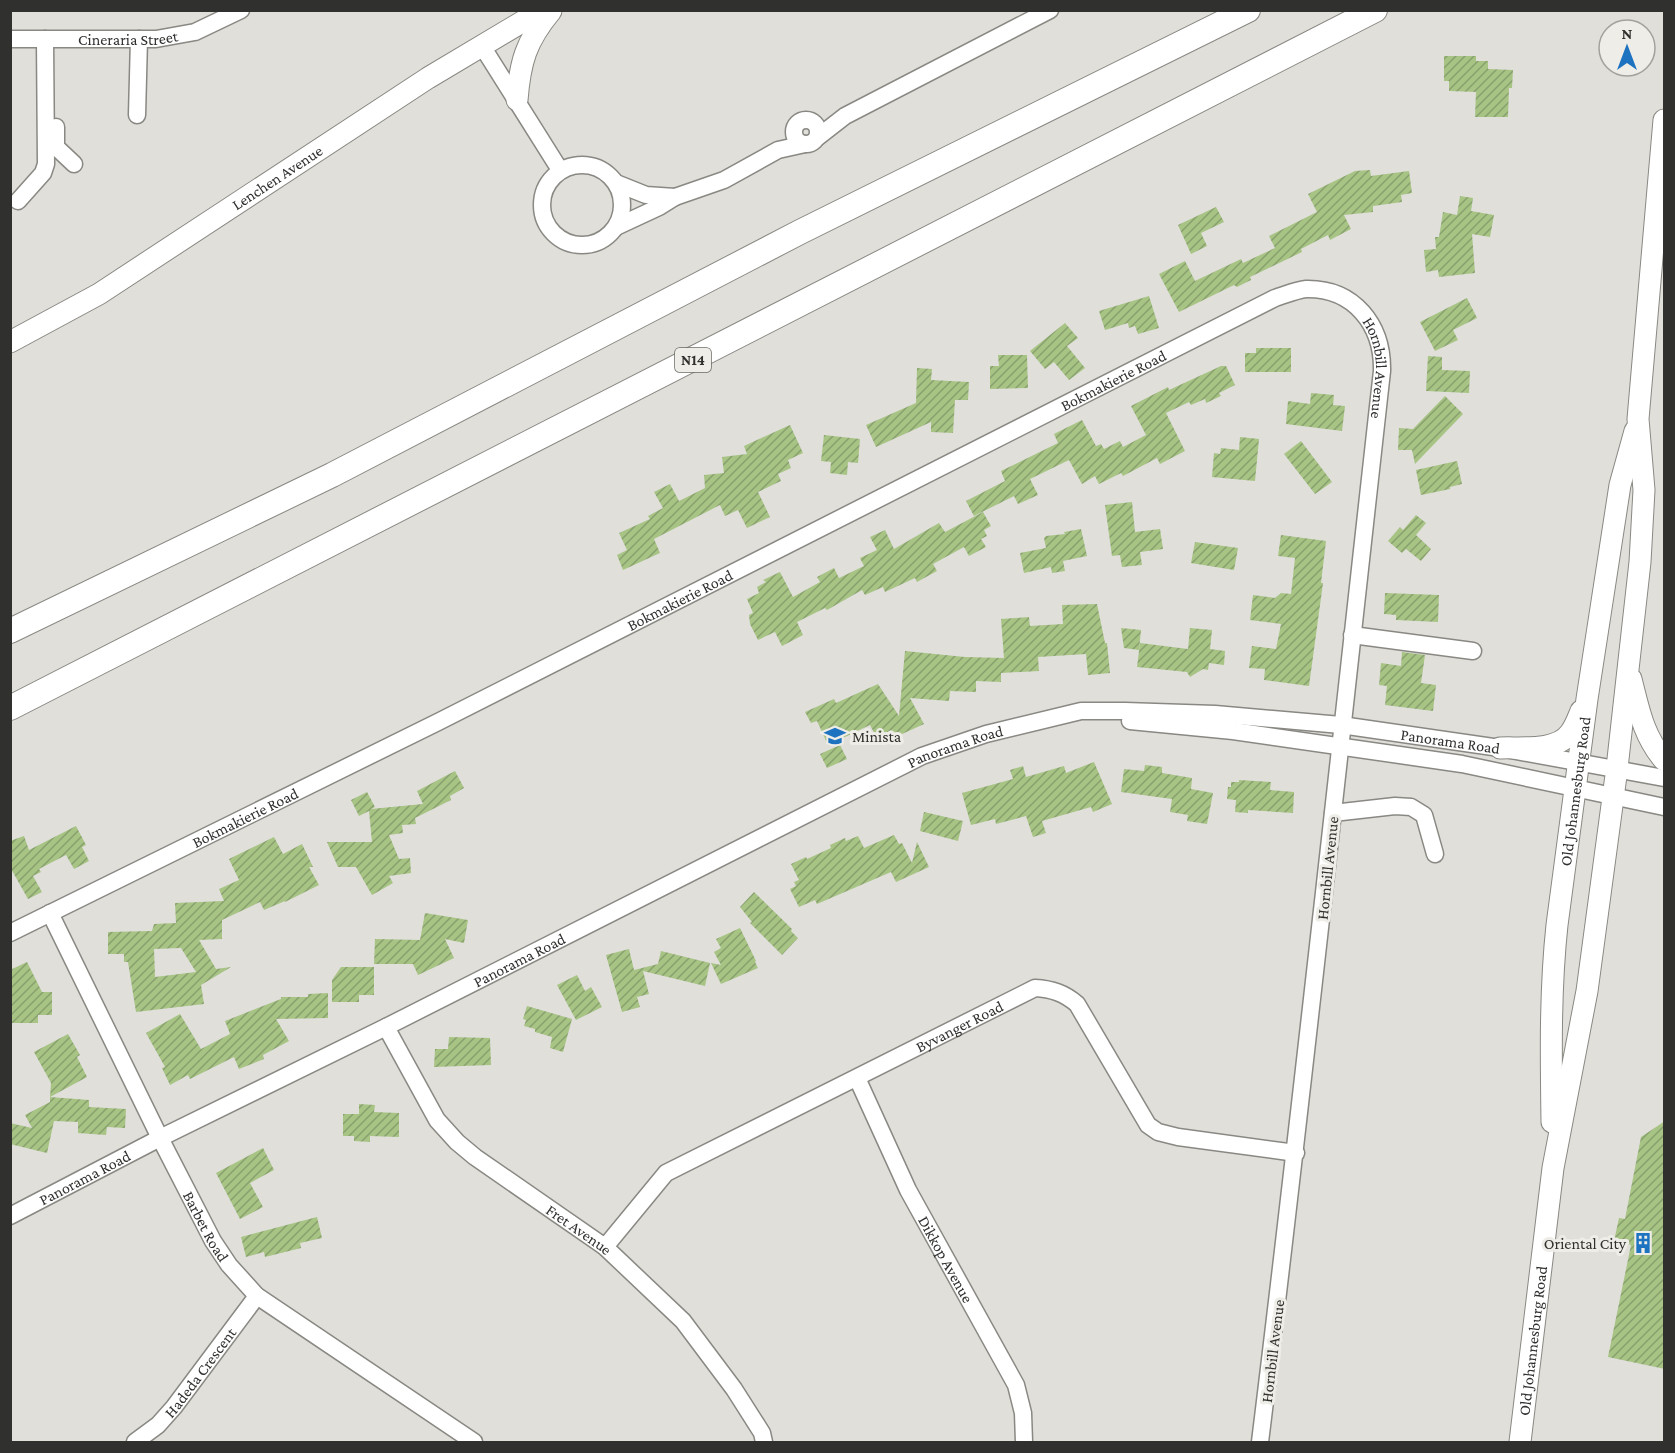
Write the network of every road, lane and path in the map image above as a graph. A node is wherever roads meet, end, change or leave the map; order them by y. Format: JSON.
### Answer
{"nodes":[{"id":1,"x":241,"y":10,"type":"edge"},
{"id":2,"x":542,"y":10,"type":"edge"},
{"id":3,"x":551,"y":10,"type":"edge"},
{"id":4,"x":1050,"y":10,"type":"edge"},
{"id":5,"x":1248,"y":10,"type":"edge"},
{"id":6,"x":1375,"y":10,"type":"edge"},
{"id":7,"x":10,"y":39,"type":"edge"},
{"id":8,"x":50,"y":39,"type":"junction"},
{"id":9,"x":138,"y":39,"type":"junction"},
{"id":10,"x":482,"y":46,"type":"junction"},
{"id":11,"x":517,"y":100,"type":"junction"},
{"id":12,"x":137,"y":115,"type":"dead end"},
{"id":13,"x":845,"y":116,"type":"junction"},
{"id":14,"x":1665,"y":120,"type":"edge"},
{"id":15,"x":801,"y":123,"type":"junction"},
{"id":16,"x":811,"y":141,"type":"junction"},
{"id":17,"x":778,"y":150,"type":"junction"},
{"id":18,"x":74,"y":164,"type":"dead end"},
{"id":19,"x":560,"y":170,"type":"junction"},
{"id":20,"x":616,"y":183,"type":"junction"},
{"id":21,"x":675,"y":197,"type":"junction"},
{"id":22,"x":18,"y":201,"type":"dead end"},
{"id":23,"x":616,"y":227,"type":"junction"},
{"id":24,"x":1352,"y":302,"type":"joint"},
{"id":25,"x":10,"y":342,"type":"edge"},
{"id":26,"x":1638,"y":419,"type":"junction"},
{"id":27,"x":10,"y":630,"type":"edge"},
{"id":28,"x":1352,"y":635,"type":"junction"},
{"id":29,"x":1473,"y":651,"type":"dead end"},
{"id":30,"x":1628,"y":667,"type":"junction"},
{"id":31,"x":1587,"y":699,"type":"junction"},
{"id":32,"x":10,"y":708,"type":"edge"},
{"id":33,"x":1036,"y":722,"type":"junction"},
{"id":34,"x":1341,"y":725,"type":"junction"},
{"id":35,"x":1340,"y":747,"type":"junction"},
{"id":36,"x":1500,"y":748,"type":"junction"},
{"id":37,"x":1665,"y":760,"type":"edge"},
{"id":38,"x":1579,"y":762,"type":"junction"},
{"id":39,"x":1617,"y":768,"type":"junction"},
{"id":40,"x":1665,"y":778,"type":"edge"},
{"id":41,"x":1575,"y":789,"type":"junction"},
{"id":42,"x":1613,"y":796,"type":"junction"},
{"id":43,"x":1665,"y":807,"type":"edge"},
{"id":44,"x":1333,"y":813,"type":"junction"},
{"id":45,"x":1435,"y":854,"type":"dead end"},
{"id":46,"x":50,"y":914,"type":"junction"},
{"id":47,"x":10,"y":933,"type":"edge"},
{"id":48,"x":386,"y":1027,"type":"junction"},
{"id":49,"x":856,"y":1078,"type":"junction"},
{"id":50,"x":160,"y":1138,"type":"junction"},
{"id":51,"x":1296,"y":1153,"type":"junction"},
{"id":52,"x":1552,"y":1168,"type":"junction"},
{"id":53,"x":10,"y":1216,"type":"edge"},
{"id":54,"x":605,"y":1247,"type":"junction"},
{"id":55,"x":257,"y":1296,"type":"junction"},
{"id":56,"x":135,"y":1443,"type":"edge"},
{"id":57,"x":474,"y":1443,"type":"edge"},
{"id":58,"x":764,"y":1443,"type":"edge"},
{"id":59,"x":1024,"y":1443,"type":"edge"},
{"id":60,"x":1260,"y":1443,"type":"edge"},
{"id":61,"x":1520,"y":1443,"type":"edge"}],
"edges":[{"from":1,"to":9,"type":"street","name":"Cineraria Street"},
{"from":2,"to":10,"type":"main road","name":"Lenchen Avenue"},
{"from":3,"to":11,"type":"main road"},
{"from":4,"to":13,"type":"street"},
{"from":5,"to":27,"type":"highway"},
{"from":6,"to":32,"type":"highway","number":"N14"},
{"from":7,"to":8,"type":"street","name":"Cineraria Street"},
{"from":8,"to":9,"type":"street","name":"Cineraria Street"},
{"from":8,"to":18,"type":"street"},
{"from":8,"to":22,"type":"street"},
{"from":9,"to":12,"type":"street"},
{"from":10,"to":11,"type":"street"},
{"from":10,"to":25,"type":"main road","name":"Lenchen Avenue"},
{"from":11,"to":19,"type":"street"},
{"from":13,"to":15,"type":"street"},
{"from":13,"to":16,"type":"street"},
{"from":14,"to":26,"type":"main road","name":"Old Johannesburg Road"},
{"from":15,"to":16,"type":"street"},
{"from":15,"to":17,"type":"street"},
{"from":16,"to":17,"type":"street"},
{"from":17,"to":21,"type":"street"},
{"from":19,"to":20,"type":"street"},
{"from":19,"to":23,"type":"street"},
{"from":20,"to":21,"type":"street"},
{"from":20,"to":23,"type":"street"},
{"from":21,"to":23,"type":"street"},
{"from":24,"to":28,"type":"street","name":"Hornbill Avenue"},
{"from":24,"to":46,"type":"street","name":"Bokmakierie Road"},
{"from":26,"to":30,"type":"main road","name":"Old Johannesburg Road"},
{"from":26,"to":31,"type":"main road","name":"Old Johannesburg Road"},
{"from":28,"to":29,"type":"street"},
{"from":28,"to":34,"type":"street","name":"Hornbill Avenue"},
{"from":30,"to":37,"type":"main road"},
{"from":30,"to":39,"type":"main road","name":"Old Johannesburg Road"},
{"from":31,"to":36,"type":"main road"},
{"from":31,"to":38,"type":"main road","name":"Old Johannesburg Road"},
{"from":33,"to":34,"type":"street","name":"Panorama Road"},
{"from":33,"to":35,"type":"street","name":"Panorama Road"},
{"from":33,"to":48,"type":"street","name":"Panorama Road"},
{"from":34,"to":35,"type":"street","name":"Hornbill Avenue"},
{"from":34,"to":36,"type":"street","name":"Panorama Road"},
{"from":35,"to":41,"type":"street","name":"Panorama Road"},
{"from":35,"to":44,"type":"street","name":"Hornbill Avenue"},
{"from":36,"to":38,"type":"street","name":"Panorama Road"},
{"from":38,"to":39,"type":"street","name":"Panorama Road"},
{"from":38,"to":41,"type":"main road","name":"Old Johannesburg Road"},
{"from":39,"to":40,"type":"street","name":"Panorama Road"},
{"from":39,"to":42,"type":"main road","name":"Old Johannesburg Road"},
{"from":41,"to":42,"type":"street","name":"Panorama Road"},
{"from":41,"to":52,"type":"main road","name":"Old Johannesburg Road"},
{"from":42,"to":43,"type":"street","name":"Panorama Road"},
{"from":42,"to":52,"type":"main road","name":"Old Johannesburg Road"},
{"from":44,"to":45,"type":"street"},
{"from":44,"to":51,"type":"street","name":"Hornbill Avenue"},
{"from":46,"to":47,"type":"street","name":"Bokmakierie Road"},
{"from":46,"to":50,"type":"street","name":"Barbet Road"},
{"from":48,"to":50,"type":"street","name":"Panorama Road"},
{"from":48,"to":54,"type":"street","name":"Fret Avenue"},
{"from":49,"to":51,"type":"street","name":"Byvanger Road"},
{"from":49,"to":54,"type":"street","name":"Byvanger Road"},
{"from":49,"to":59,"type":"street","name":"Dikkop Avenue"},
{"from":50,"to":53,"type":"street","name":"Panorama Road"},
{"from":50,"to":55,"type":"street","name":"Barbet Road"},
{"from":51,"to":60,"type":"street","name":"Hornbill Avenue"},
{"from":52,"to":61,"type":"main road","name":"Old Johannesburg Road"},
{"from":54,"to":58,"type":"street","name":"Fret Avenue"},
{"from":55,"to":56,"type":"street","name":"Hadeda Crescent"},
{"from":55,"to":57,"type":"street","name":"Barbet Road"}]}
